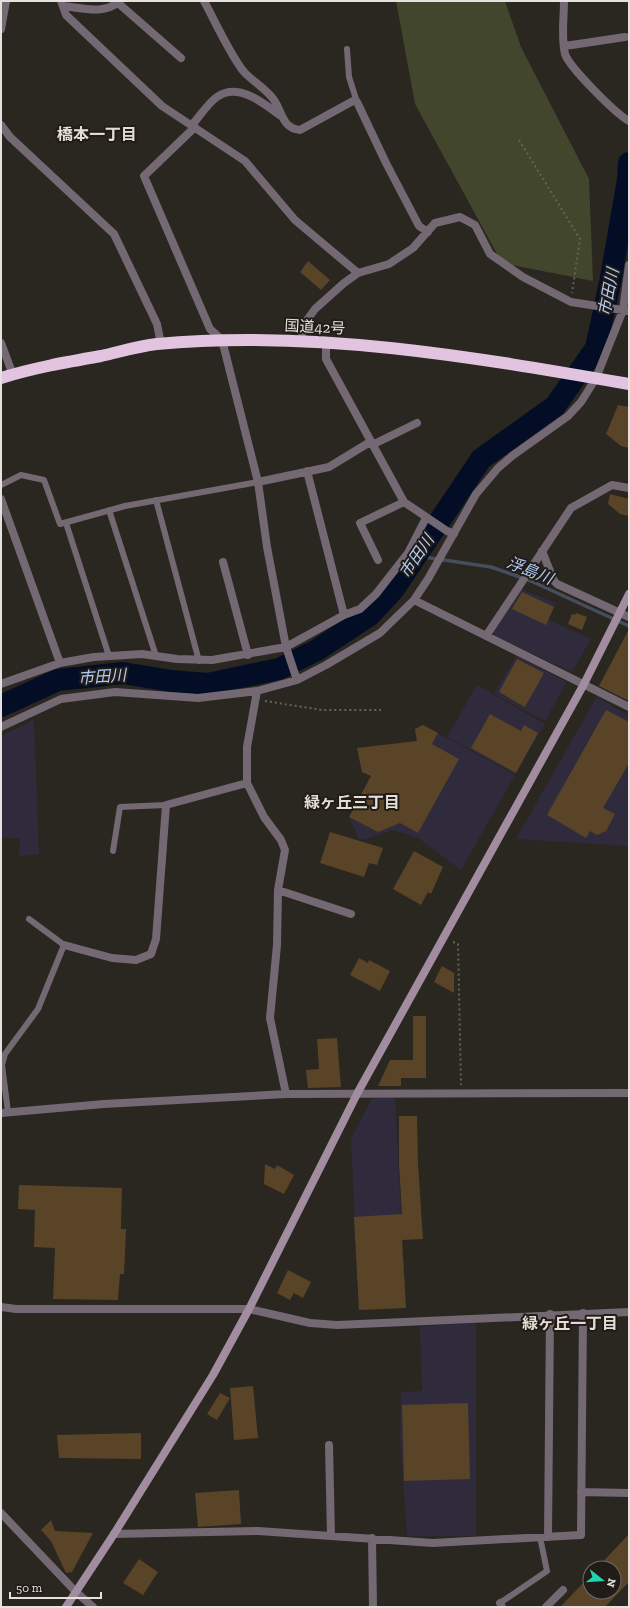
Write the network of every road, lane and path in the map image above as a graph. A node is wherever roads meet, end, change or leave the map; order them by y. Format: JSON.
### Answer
{"nodes":[{"id":1,"x":6,"y":1,"type":"edge"},
{"id":2,"x":204,"y":1,"type":"edge"},
{"id":3,"x":564,"y":1,"type":"edge"},
{"id":4,"x":119,"y":2,"type":"edge"},
{"id":5,"x":62,"y":3,"type":"edge"},
{"id":6,"x":1,"y":29,"type":"edge"},
{"id":7,"x":625,"y":37,"type":"dead end"},
{"id":8,"x":565,"y":46,"type":"junction"},
{"id":9,"x":347,"y":49,"type":"dead end"},
{"id":10,"x":181,"y":58,"type":"dead end"},
{"id":11,"x":357,"y":102,"type":"junction"},
{"id":12,"x":281,"y":116,"type":"junction"},
{"id":13,"x":628,"y":120,"type":"edge"},
{"id":14,"x":1,"y":125,"type":"edge"},
{"id":15,"x":194,"y":126,"type":"junction"},
{"id":16,"x":519,"y":140,"type":"dead end"},
{"id":17,"x":428,"y":232,"type":"junction"},
{"id":18,"x":629,"y":265,"type":"edge"},
{"id":19,"x":358,"y":273,"type":"junction"},
{"id":20,"x":571,"y":302,"type":"junction"},
{"id":21,"x":623,"y":310,"type":"edge"},
{"id":22,"x":222,"y":340,"type":"junction"},
{"id":23,"x":300,"y":341,"type":"junction"},
{"id":24,"x":326,"y":342,"type":"junction"},
{"id":25,"x":1,"y":343,"type":"edge"},
{"id":26,"x":161,"y":344,"type":"junction"},
{"id":27,"x":7,"y":376,"type":"edge"},
{"id":28,"x":592,"y":377,"type":"junction"},
{"id":29,"x":629,"y":384,"type":"edge"},
{"id":30,"x":417,"y":423,"type":"dead end"},
{"id":31,"x":370,"y":442,"type":"junction"},
{"id":32,"x":307,"y":471,"type":"junction"},
{"id":33,"x":258,"y":482,"type":"junction"},
{"id":34,"x":1,"y":485,"type":"edge"},
{"id":35,"x":629,"y":488,"type":"edge"},
{"id":36,"x":1,"y":499,"type":"edge"},
{"id":37,"x":156,"y":500,"type":"junction"},
{"id":38,"x":404,"y":502,"type":"junction"},
{"id":39,"x":109,"y":510,"type":"junction"},
{"id":40,"x":426,"y":518,"type":"junction"},
{"id":41,"x":66,"y":522,"type":"junction"},
{"id":42,"x":450,"y":532,"type":"junction"},
{"id":43,"x":542,"y":551,"type":"junction"},
{"id":44,"x":378,"y":560,"type":"dead end"},
{"id":45,"x":223,"y":562,"type":"dead end"},
{"id":46,"x":629,"y":594,"type":"edge"},
{"id":47,"x":414,"y":600,"type":"junction"},
{"id":48,"x":619,"y":613,"type":"junction"},
{"id":49,"x":344,"y":615,"type":"junction"},
{"id":50,"x":629,"y":617,"type":"edge"},
{"id":51,"x":486,"y":636,"type":"junction"},
{"id":52,"x":286,"y":647,"type":"junction"},
{"id":53,"x":248,"y":655,"type":"junction"},
{"id":54,"x":109,"y":656,"type":"junction"},
{"id":55,"x":156,"y":656,"type":"junction"},
{"id":56,"x":199,"y":661,"type":"junction"},
{"id":57,"x":60,"y":664,"type":"junction"},
{"id":58,"x":297,"y":680,"type":"junction"},
{"id":59,"x":1,"y":684,"type":"edge"},
{"id":60,"x":584,"y":684,"type":"junction"},
{"id":61,"x":256,"y":695,"type":"junction"},
{"id":62,"x":629,"y":707,"type":"edge"},
{"id":63,"x":381,"y":710,"type":"dead end"},
{"id":64,"x":1,"y":727,"type":"edge"},
{"id":65,"x":247,"y":783,"type":"junction"},
{"id":66,"x":166,"y":805,"type":"junction"},
{"id":67,"x":113,"y":851,"type":"dead end"},
{"id":68,"x":278,"y":890,"type":"junction"},
{"id":69,"x":351,"y":914,"type":"dead end"},
{"id":70,"x":29,"y":918,"type":"dead end"},
{"id":71,"x":443,"y":937,"type":"junction"},
{"id":72,"x":64,"y":945,"type":"junction"},
{"id":73,"x":358,"y":1092,"type":"junction"},
{"id":74,"x":461,"y":1092,"type":"junction"},
{"id":75,"x":629,"y":1093,"type":"edge"},
{"id":76,"x":286,"y":1094,"type":"junction"},
{"id":77,"x":5,"y":1112,"type":"edge"},
{"id":78,"x":1,"y":1307,"type":"edge"},
{"id":79,"x":249,"y":1309,"type":"junction"},
{"id":80,"x":629,"y":1312,"type":"edge"},
{"id":81,"x":582,"y":1313,"type":"junction"},
{"id":82,"x":550,"y":1314,"type":"junction"},
{"id":83,"x":329,"y":1445,"type":"dead end"},
{"id":84,"x":581,"y":1492,"type":"junction"},
{"id":85,"x":629,"y":1493,"type":"edge"},
{"id":86,"x":1,"y":1513,"type":"edge"},
{"id":87,"x":114,"y":1534,"type":"junction"},
{"id":88,"x":331,"y":1536,"type":"junction"},
{"id":89,"x":544,"y":1537,"type":"junction"},
{"id":90,"x":372,"y":1538,"type":"junction"},
{"id":91,"x":563,"y":1590,"type":"dead end"},
{"id":92,"x":76,"y":1592,"type":"junction"},
{"id":93,"x":501,"y":1605,"type":"edge"},
{"id":94,"x":66,"y":1607,"type":"edge"},
{"id":95,"x":93,"y":1607,"type":"edge"},
{"id":96,"x":373,"y":1607,"type":"edge"},
{"id":97,"x":546,"y":1607,"type":"edge"}],
"edges":[{"from":1,"to":6,"type":"street"},
{"from":2,"to":12,"type":"street"},
{"from":3,"to":8,"type":"street"},
{"from":4,"to":5,"type":"street"},
{"from":4,"to":10,"type":"street"},
{"from":5,"to":15,"type":"street"},
{"from":7,"to":8,"type":"street"},
{"from":8,"to":13,"type":"street"},
{"from":9,"to":11,"type":"lane"},
{"from":11,"to":12,"type":"street"},
{"from":11,"to":17,"type":"street"},
{"from":12,"to":15,"type":"street"},
{"from":14,"to":26,"type":"street"},
{"from":15,"to":19,"type":"street"},
{"from":15,"to":22,"type":"street"},
{"from":16,"to":20,"type":"path"},
{"from":17,"to":19,"type":"street"},
{"from":17,"to":20,"type":"street"},
{"from":18,"to":21,"type":"street"},
{"from":19,"to":23,"type":"street"},
{"from":20,"to":21,"type":"street"},
{"from":21,"to":28,"type":"street"},
{"from":22,"to":23,"type":"highway","name":"国道42号"},
{"from":22,"to":26,"type":"highway","name":"国道42号"},
{"from":22,"to":33,"type":"street"},
{"from":23,"to":24,"type":"highway","name":"国道42号"},
{"from":24,"to":28,"type":"highway","name":"国道42号"},
{"from":24,"to":31,"type":"street"},
{"from":25,"to":27,"type":"street"},
{"from":26,"to":27,"type":"highway","name":"国道42号"},
{"from":28,"to":29,"type":"highway","name":"国道42号"},
{"from":28,"to":42,"type":"street"},
{"from":30,"to":31,"type":"street"},
{"from":31,"to":32,"type":"street"},
{"from":31,"to":38,"type":"street"},
{"from":32,"to":33,"type":"street"},
{"from":32,"to":49,"type":"street"},
{"from":33,"to":37,"type":"lane"},
{"from":33,"to":52,"type":"street"},
{"from":34,"to":41,"type":"lane"},
{"from":35,"to":43,"type":"street"},
{"from":36,"to":57,"type":"street"},
{"from":37,"to":39,"type":"lane"},
{"from":37,"to":56,"type":"lane"},
{"from":38,"to":40,"type":"street"},
{"from":38,"to":44,"type":"street"},
{"from":39,"to":41,"type":"lane"},
{"from":39,"to":55,"type":"lane"},
{"from":40,"to":42,"type":"street"},
{"from":40,"to":49,"type":"street"},
{"from":41,"to":54,"type":"lane"},
{"from":42,"to":47,"type":"street"},
{"from":43,"to":48,"type":"street"},
{"from":43,"to":51,"type":"street"},
{"from":45,"to":53,"type":"street"},
{"from":46,"to":48,"type":"street"},
{"from":47,"to":51,"type":"street"},
{"from":47,"to":58,"type":"street"},
{"from":48,"to":50,"type":"street"},
{"from":48,"to":60,"type":"street"},
{"from":49,"to":52,"type":"street"},
{"from":51,"to":60,"type":"street"},
{"from":52,"to":53,"type":"street"},
{"from":52,"to":58,"type":"street"},
{"from":53,"to":56,"type":"street"},
{"from":54,"to":55,"type":"street"},
{"from":54,"to":57,"type":"street"},
{"from":55,"to":56,"type":"street"},
{"from":57,"to":59,"type":"street"},
{"from":58,"to":61,"type":"street"},
{"from":60,"to":62,"type":"street"},
{"from":60,"to":71,"type":"street"},
{"from":61,"to":63,"type":"path"},
{"from":61,"to":64,"type":"street"},
{"from":61,"to":65,"type":"street"},
{"from":65,"to":66,"type":"street"},
{"from":65,"to":68,"type":"street"},
{"from":66,"to":67,"type":"lane"},
{"from":66,"to":72,"type":"street"},
{"from":68,"to":69,"type":"street"},
{"from":68,"to":76,"type":"street"},
{"from":70,"to":72,"type":"lane"},
{"from":71,"to":73,"type":"street"},
{"from":71,"to":74,"type":"path"},
{"from":72,"to":77,"type":"lane"},
{"from":73,"to":74,"type":"street"},
{"from":73,"to":76,"type":"street"},
{"from":73,"to":79,"type":"street"},
{"from":74,"to":75,"type":"street"},
{"from":76,"to":77,"type":"street"},
{"from":78,"to":79,"type":"street"},
{"from":79,"to":82,"type":"street"},
{"from":79,"to":87,"type":"street"},
{"from":80,"to":81,"type":"street"},
{"from":81,"to":82,"type":"street"},
{"from":81,"to":84,"type":"street"},
{"from":82,"to":89,"type":"street"},
{"from":83,"to":88,"type":"street"},
{"from":84,"to":85,"type":"street"},
{"from":84,"to":89,"type":"street"},
{"from":86,"to":92,"type":"street"},
{"from":87,"to":88,"type":"street"},
{"from":87,"to":92,"type":"street"},
{"from":88,"to":90,"type":"street"},
{"from":89,"to":90,"type":"street"},
{"from":89,"to":93,"type":"lane"},
{"from":90,"to":96,"type":"street"},
{"from":91,"to":97,"type":"street"},
{"from":92,"to":94,"type":"street"},
{"from":92,"to":95,"type":"street"}]}
